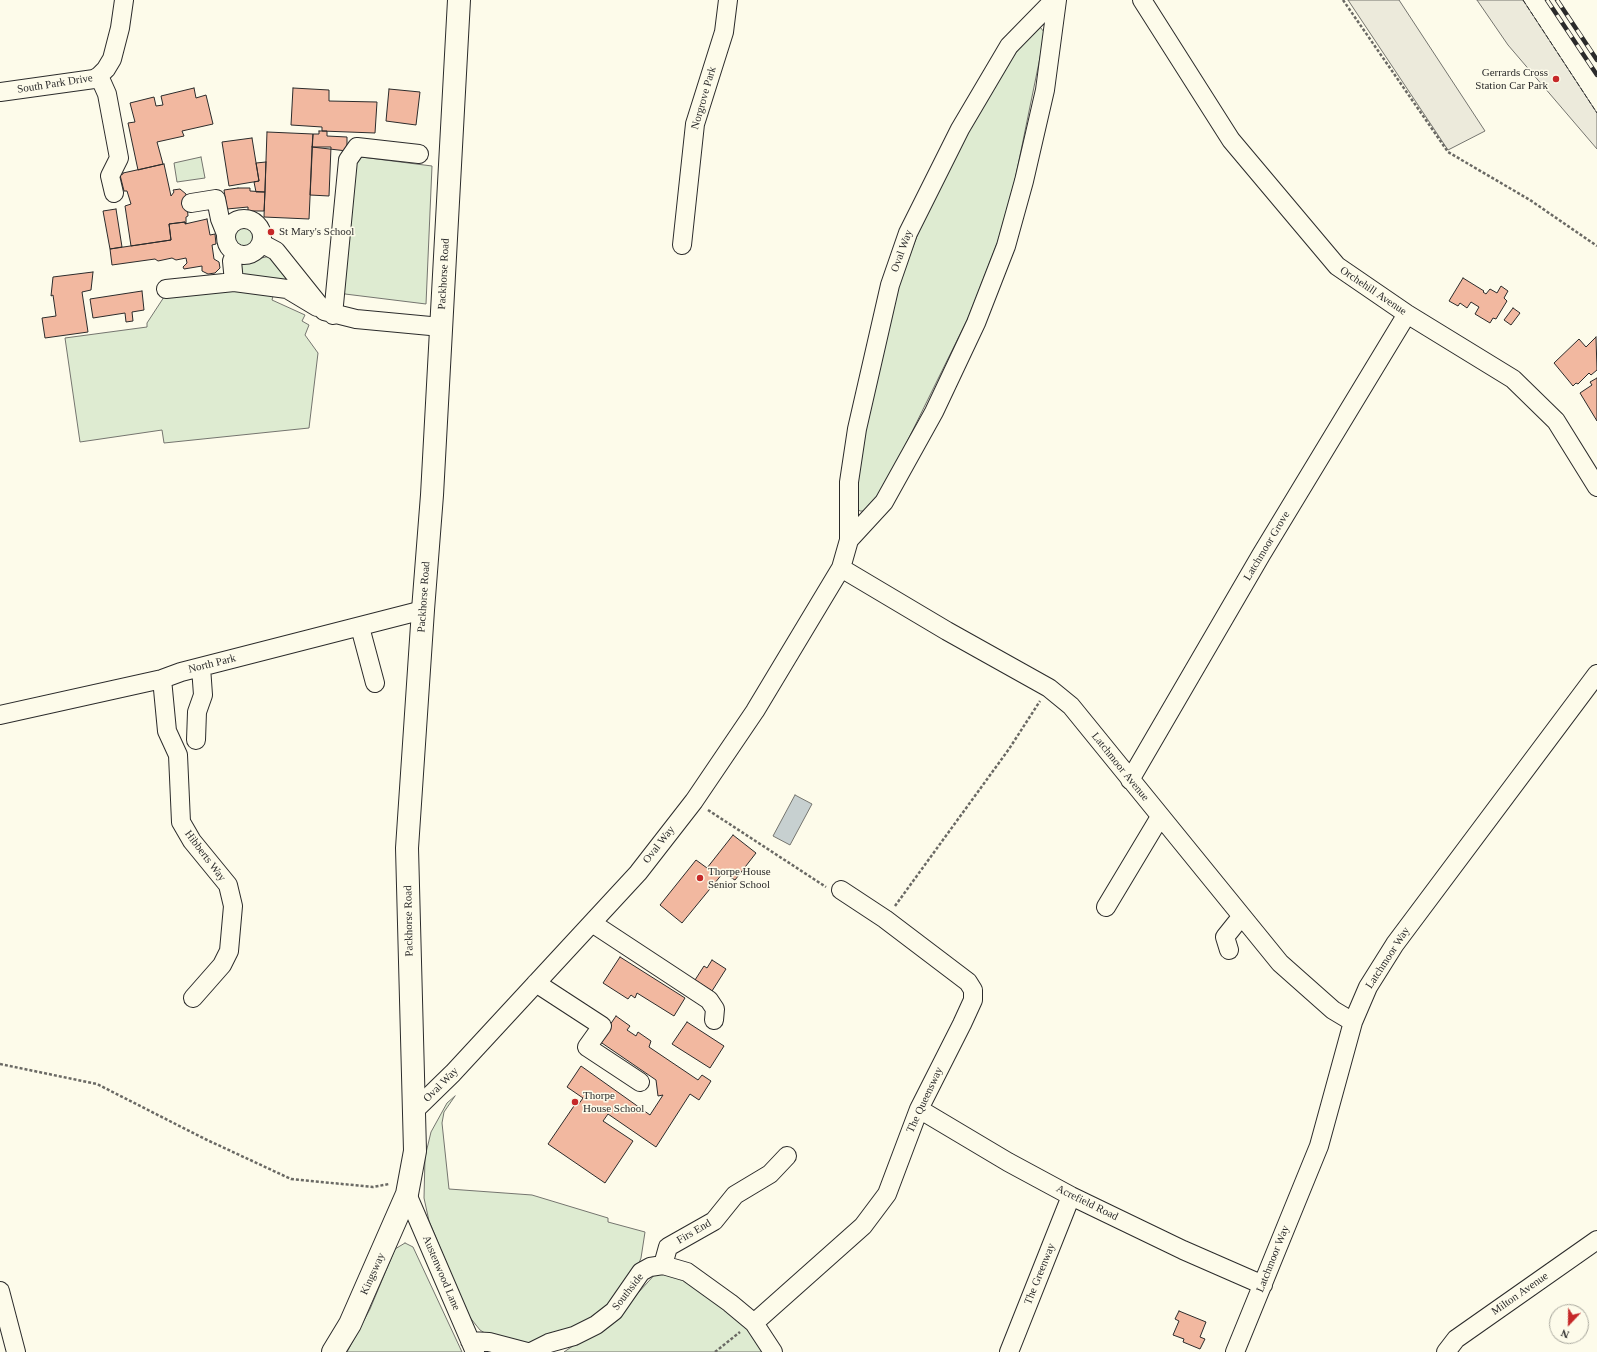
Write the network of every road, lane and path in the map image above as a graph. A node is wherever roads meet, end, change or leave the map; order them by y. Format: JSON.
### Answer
{"nodes":[{"id":1,"x":124,"y":0,"type":"edge"},
{"id":2,"x":459,"y":0,"type":"edge"},
{"id":3,"x":728,"y":0,"type":"edge"},
{"id":4,"x":1054,"y":0,"type":"edge"},
{"id":5,"x":1057,"y":0,"type":"edge"},
{"id":6,"x":1142,"y":0,"type":"edge"},
{"id":7,"x":1343,"y":0,"type":"edge"},
{"id":8,"x":99,"y":76,"type":"junction"},
{"id":9,"x":0,"y":92,"type":"edge"},
{"id":10,"x":419,"y":154,"type":"dead end"},
{"id":11,"x":114,"y":192,"type":"dead end"},
{"id":12,"x":191,"y":203,"type":"dead end"},
{"id":13,"x":226,"y":234,"type":"junction"},
{"id":14,"x":261,"y":243,"type":"junction"},
{"id":15,"x":682,"y":245,"type":"dead end"},
{"id":16,"x":1597,"y":246,"type":"edge"},
{"id":17,"x":236,"y":253,"type":"junction"},
{"id":18,"x":234,"y":282,"type":"junction"},
{"id":19,"x":166,"y":290,"type":"dead end"},
{"id":20,"x":328,"y":313,"type":"junction"},
{"id":21,"x":1407,"y":314,"type":"junction"},
{"id":22,"x":441,"y":327,"type":"junction"},
{"id":23,"x":1597,"y":487,"type":"edge"},
{"id":24,"x":849,"y":540,"type":"junction"},
{"id":25,"x":841,"y":568,"type":"junction"},
{"id":26,"x":423,"y":610,"type":"junction"},
{"id":27,"x":360,"y":627,"type":"junction"},
{"id":28,"x":201,"y":667,"type":"junction"},
{"id":29,"x":1597,"y":674,"type":"edge"},
{"id":30,"x":162,"y":679,"type":"junction"},
{"id":31,"x":375,"y":682,"type":"dead end"},
{"id":32,"x":1049,"y":688,"type":"junction"},
{"id":33,"x":0,"y":715,"type":"edge"},
{"id":34,"x":196,"y":740,"type":"dead end"},
{"id":35,"x":1130,"y":780,"type":"junction"},
{"id":36,"x":694,"y":801,"type":"junction"},
{"id":37,"x":1160,"y":817,"type":"junction"},
{"id":38,"x":841,"y":890,"type":"joint"},
{"id":39,"x":1106,"y":907,"type":"dead end"},
{"id":40,"x":1241,"y":917,"type":"junction"},
{"id":41,"x":885,"y":919,"type":"junction"},
{"id":42,"x":592,"y":923,"type":"junction"},
{"id":43,"x":1229,"y":950,"type":"dead end"},
{"id":44,"x":536,"y":983,"type":"junction"},
{"id":45,"x":193,"y":998,"type":"dead end"},
{"id":46,"x":714,"y":1020,"type":"dead end"},
{"id":47,"x":1353,"y":1022,"type":"junction"},
{"id":48,"x":0,"y":1064,"type":"edge"},
{"id":49,"x":640,"y":1082,"type":"dead end"},
{"id":50,"x":919,"y":1109,"type":"junction"},
{"id":51,"x":414,"y":1111,"type":"junction"},
{"id":52,"x":787,"y":1156,"type":"dead end"},
{"id":53,"x":409,"y":1186,"type":"junction"},
{"id":54,"x":1072,"y":1196,"type":"junction"},
{"id":55,"x":1597,"y":1240,"type":"edge"},
{"id":56,"x":663,"y":1266,"type":"junction"},
{"id":57,"x":1263,"y":1285,"type":"junction"},
{"id":58,"x":0,"y":1291,"type":"edge"},
{"id":59,"x":754,"y":1323,"type":"junction"},
{"id":60,"x":473,"y":1347,"type":"edge"},
{"id":61,"x":16,"y":1352,"type":"edge"},
{"id":62,"x":333,"y":1352,"type":"edge"},
{"id":63,"x":527,"y":1352,"type":"edge"},
{"id":64,"x":531,"y":1352,"type":"edge"},
{"id":65,"x":715,"y":1352,"type":"edge"},
{"id":66,"x":773,"y":1352,"type":"edge"},
{"id":67,"x":1009,"y":1352,"type":"edge"},
{"id":68,"x":1235,"y":1352,"type":"edge"},
{"id":69,"x":1446,"y":1352,"type":"edge"}],
"edges":[{"from":1,"to":8,"type":"street","name":"South Park Drive"},
{"from":2,"to":22,"type":"main road","name":"Packhorse Road"},
{"from":3,"to":15,"type":"street","name":"Norgrove Park"},
{"from":4,"to":24,"type":"street","name":"Oval Way"},
{"from":5,"to":24,"type":"street","name":"Oval Way"},
{"from":6,"to":21,"type":"street","name":"Orchehill Avenue"},
{"from":7,"to":16,"type":"path"},
{"from":8,"to":9,"type":"street","name":"South Park Drive"},
{"from":8,"to":11,"type":"street"},
{"from":10,"to":20,"type":"street"},
{"from":12,"to":13,"type":"street"},
{"from":13,"to":14,"type":"street"},
{"from":13,"to":17,"type":"street"},
{"from":14,"to":17,"type":"street"},
{"from":14,"to":20,"type":"street"},
{"from":17,"to":18,"type":"street"},
{"from":18,"to":19,"type":"street"},
{"from":18,"to":20,"type":"street"},
{"from":20,"to":22,"type":"street"},
{"from":21,"to":23,"type":"street","name":"Orchehill Avenue"},
{"from":21,"to":35,"type":"street","name":"Latchmoor Grove"},
{"from":22,"to":26,"type":"main road","name":"Packhorse Road"},
{"from":24,"to":25,"type":"street","name":"Oval Way"},
{"from":25,"to":32,"type":"street","name":"Latchmoor Avenue"},
{"from":25,"to":36,"type":"street","name":"Oval Way"},
{"from":26,"to":27,"type":"street","name":"North Park"},
{"from":26,"to":51,"type":"main road","name":"Packhorse Road"},
{"from":27,"to":28,"type":"street","name":"North Park"},
{"from":27,"to":31,"type":"street"},
{"from":28,"to":30,"type":"street","name":"North Park"},
{"from":28,"to":34,"type":"street"},
{"from":29,"to":47,"type":"street","name":"Latchmoor Way"},
{"from":30,"to":33,"type":"street","name":"North Park"},
{"from":30,"to":45,"type":"street","name":"Hibberts Way"},
{"from":32,"to":35,"type":"street","name":"Latchmoor Avenue"},
{"from":32,"to":41,"type":"path"},
{"from":35,"to":37,"type":"street","name":"Latchmoor Avenue"},
{"from":36,"to":38,"type":"path"},
{"from":36,"to":42,"type":"street","name":"Oval Way"},
{"from":37,"to":39,"type":"street"},
{"from":37,"to":40,"type":"street","name":"Latchmoor Avenue"},
{"from":38,"to":41,"type":"street","name":"The Queensway"},
{"from":40,"to":43,"type":"street"},
{"from":40,"to":47,"type":"street","name":"Latchmoor Avenue"},
{"from":41,"to":50,"type":"street","name":"The Queensway"},
{"from":42,"to":44,"type":"street","name":"Oval Way"},
{"from":42,"to":46,"type":"street"},
{"from":44,"to":49,"type":"street"},
{"from":44,"to":51,"type":"street","name":"Oval Way"},
{"from":47,"to":57,"type":"street","name":"Latchmoor Way"},
{"from":48,"to":53,"type":"path"},
{"from":50,"to":54,"type":"street","name":"Acrefield Road"},
{"from":50,"to":59,"type":"street","name":"The Queensway"},
{"from":51,"to":53,"type":"main road","name":"Packhorse Road"},
{"from":52,"to":56,"type":"street","name":"Firs End"},
{"from":53,"to":60,"type":"street","name":"Austenwood Lane"},
{"from":53,"to":62,"type":"main road","name":"Kingsway"},
{"from":54,"to":57,"type":"street","name":"Acrefield Road"},
{"from":54,"to":67,"type":"street","name":"The Greenway"},
{"from":55,"to":69,"type":"street","name":"Milton Avenue"},
{"from":56,"to":59,"type":"street","name":"Southside"},
{"from":56,"to":64,"type":"street","name":"Southside"},
{"from":57,"to":68,"type":"street","name":"Latchmoor Way"},
{"from":58,"to":61,"type":"street"},
{"from":59,"to":65,"type":"path"},
{"from":59,"to":66,"type":"street","name":"Southside"},
{"from":60,"to":63,"type":"street"}]}
